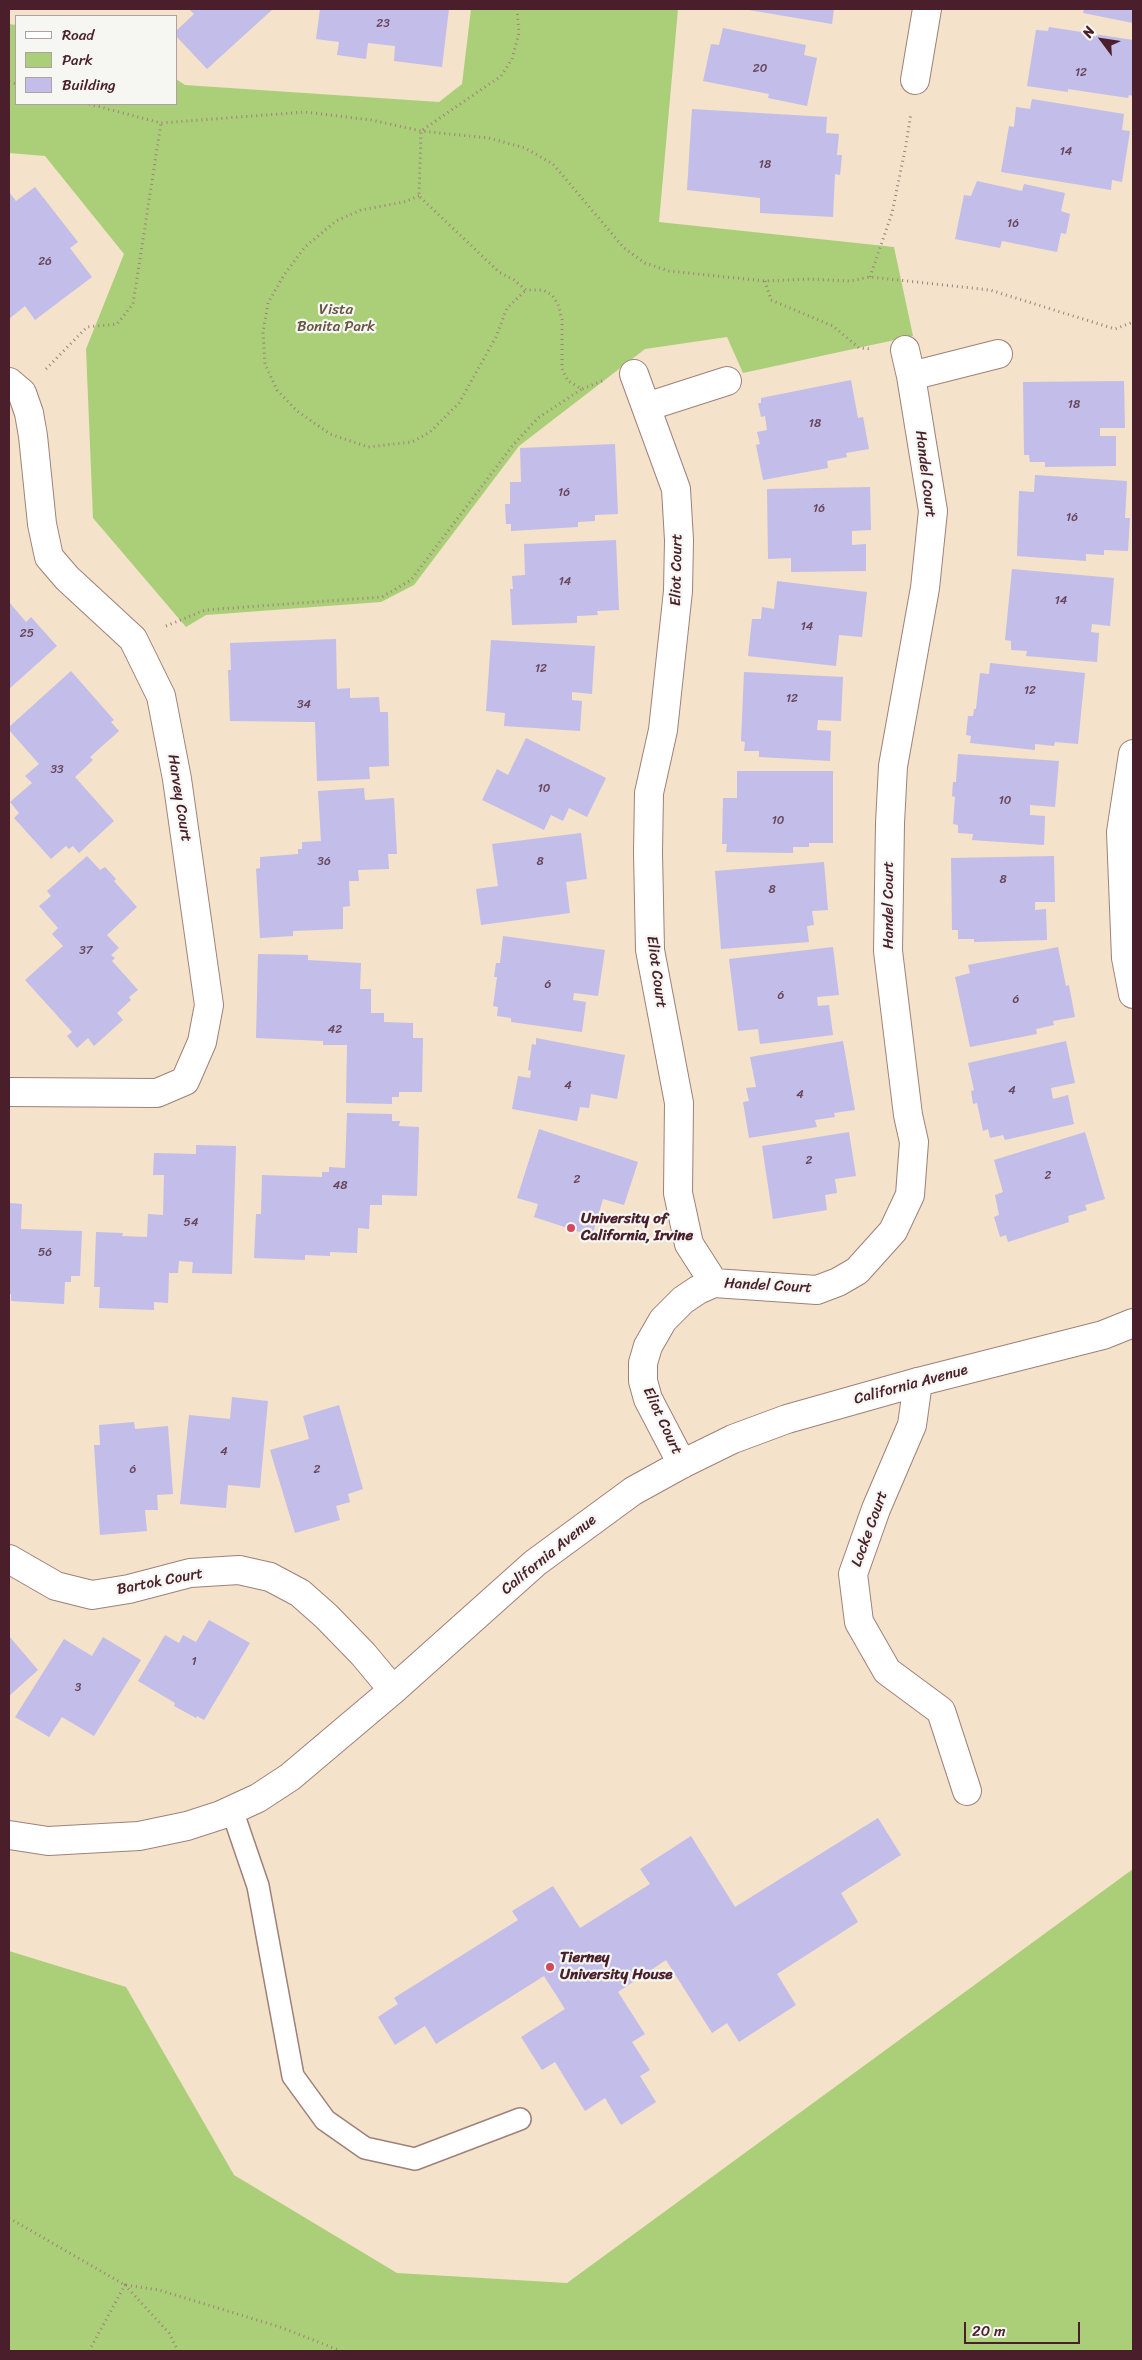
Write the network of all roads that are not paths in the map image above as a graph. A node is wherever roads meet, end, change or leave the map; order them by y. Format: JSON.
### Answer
{"nodes":[{"id":1,"x":927,"y":9,"type":"edge"},
{"id":2,"x":915,"y":80,"type":"road end"},
{"id":3,"x":998,"y":354,"type":"dead end"},
{"id":4,"x":634,"y":374,"type":"road end"},
{"id":5,"x":727,"y":381,"type":"dead end"},
{"id":6,"x":15,"y":387,"type":"edge"},
{"id":7,"x":646,"y":407,"type":"junction"},
{"id":8,"x":1133,"y":754,"type":"edge"},
{"id":9,"x":1129,"y":958,"type":"edge"},
{"id":10,"x":1133,"y":994,"type":"edge"},
{"id":11,"x":9,"y":1092,"type":"edge"},
{"id":12,"x":714,"y":1283,"type":"junction"},
{"id":13,"x":1133,"y":1324,"type":"edge"},
{"id":14,"x":918,"y":1382,"type":"junction"},
{"id":15,"x":682,"y":1464,"type":"junction"},
{"id":16,"x":9,"y":1558,"type":"edge"},
{"id":17,"x":393,"y":1690,"type":"junction"},
{"id":18,"x":967,"y":1791,"type":"dead end"},
{"id":19,"x":232,"y":1810,"type":"junction"},
{"id":20,"x":9,"y":1835,"type":"edge"},
{"id":21,"x":520,"y":2119,"type":"dead end"}],
"edges":[{"from":1,"to":2,"type":"street"},
{"from":3,"to":12,"type":"street","name":"Handel Court"},
{"from":4,"to":7,"type":"street","name":"Eliot Court"},
{"from":5,"to":7,"type":"street"},
{"from":6,"to":11,"type":"street","name":"Harvey Court"},
{"from":7,"to":12,"type":"street","name":"Eliot Court"},
{"from":8,"to":9,"type":"street"},
{"from":9,"to":10,"type":"street"},
{"from":12,"to":15,"type":"street","name":"Eliot Court"},
{"from":13,"to":14,"type":"street","name":"California Avenue"},
{"from":14,"to":15,"type":"street","name":"California Avenue"},
{"from":14,"to":18,"type":"street","name":"Locke Court"},
{"from":15,"to":17,"type":"street","name":"California Avenue"},
{"from":16,"to":17,"type":"street","name":"Bartok Court"},
{"from":17,"to":19,"type":"street","name":"California Avenue"},
{"from":19,"to":20,"type":"street","name":"California Avenue"},
{"from":19,"to":21,"type":"lane"}]}
